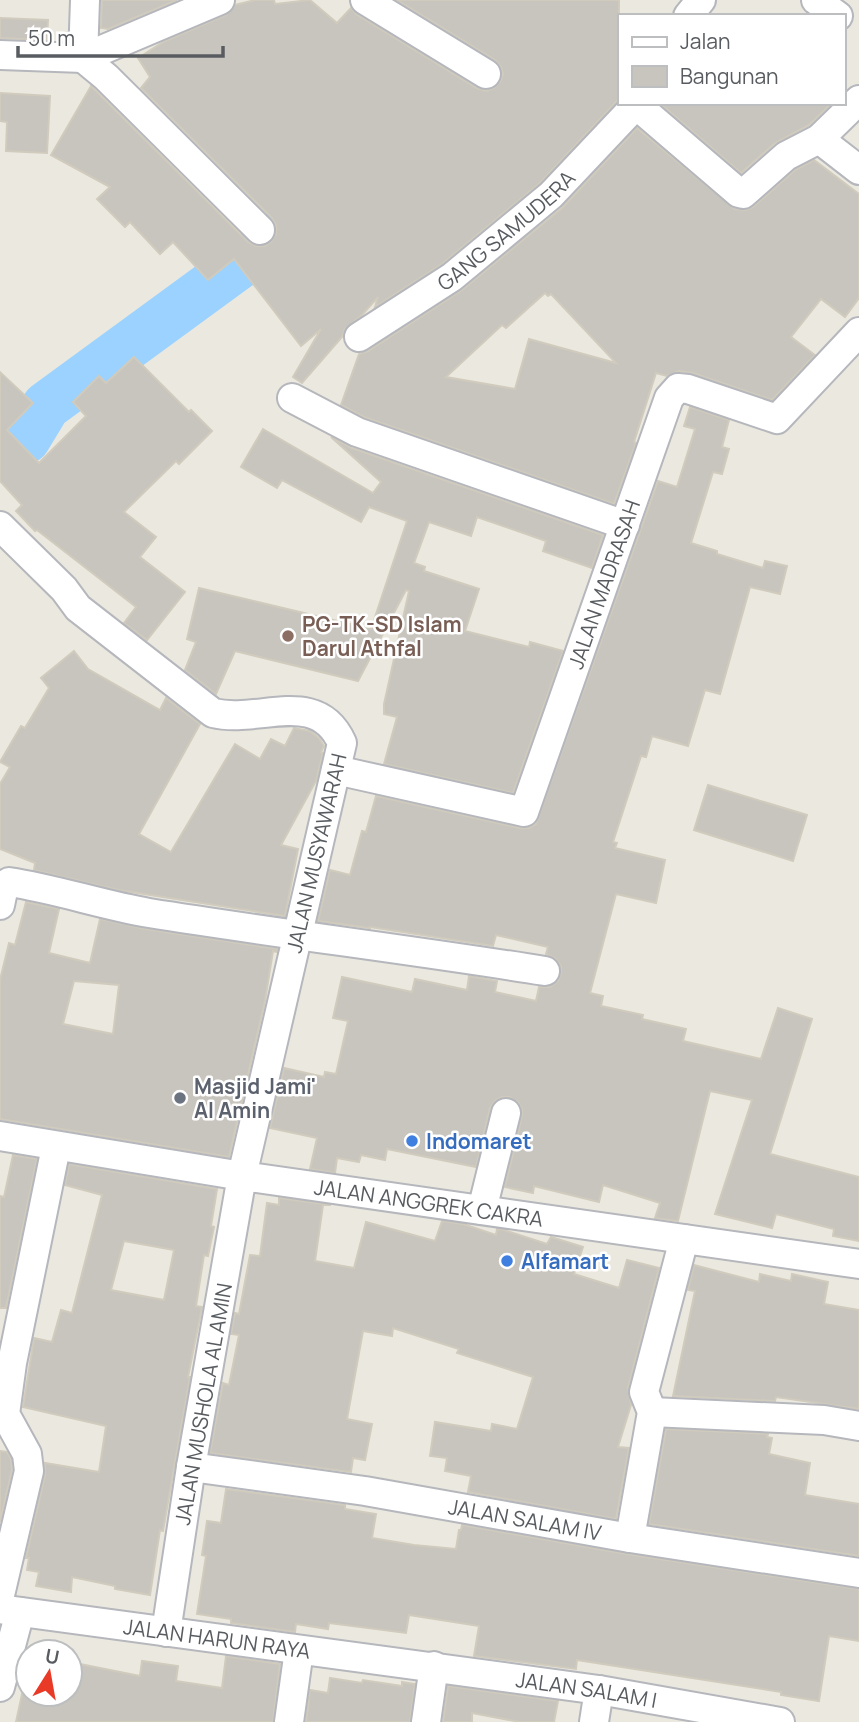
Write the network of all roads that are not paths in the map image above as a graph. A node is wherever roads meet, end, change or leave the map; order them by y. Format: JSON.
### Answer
{"nodes":[{"id":1,"x":85,"y":0,"type":"edge"},
{"id":2,"x":220,"y":0,"type":"edge"},
{"id":3,"x":365,"y":0,"type":"edge"},
{"id":4,"x":701,"y":0,"type":"edge"},
{"id":5,"x":816,"y":0,"type":"edge"},
{"id":6,"x":690,"y":14,"type":"edge"},
{"id":7,"x":835,"y":14,"type":"edge"},
{"id":8,"x":0,"y":55,"type":"edge"},
{"id":9,"x":83,"y":58,"type":"junction"},
{"id":10,"x":486,"y":74,"type":"dead end"},
{"id":11,"x":859,"y":100,"type":"edge"},
{"id":12,"x":634,"y":105,"type":"edge"},
{"id":13,"x":636,"y":105,"type":"edge"},
{"id":14,"x":819,"y":139,"type":"junction"},
{"id":15,"x":859,"y":170,"type":"edge"},
{"id":16,"x":260,"y":230,"type":"dead end"},
{"id":17,"x":859,"y":332,"type":"edge"},
{"id":18,"x":359,"y":337,"type":"dead end"},
{"id":19,"x":292,"y":398,"type":"dead end"},
{"id":20,"x":625,"y":525,"type":"junction"},
{"id":21,"x":0,"y":526,"type":"edge"},
{"id":22,"x":336,"y":770,"type":"junction"},
{"id":23,"x":0,"y":905,"type":"edge"},
{"id":24,"x":297,"y":935,"type":"junction"},
{"id":25,"x":545,"y":971,"type":"dead end"},
{"id":26,"x":506,"y":1113,"type":"dead end"},
{"id":27,"x":0,"y":1136,"type":"edge"},
{"id":28,"x":56,"y":1146,"type":"junction"},
{"id":29,"x":242,"y":1176,"type":"junction"},
{"id":30,"x":482,"y":1210,"type":"junction"},
{"id":31,"x":684,"y":1239,"type":"junction"},
{"id":32,"x":859,"y":1264,"type":"edge"},
{"id":33,"x":6,"y":1361,"type":"edge"},
{"id":34,"x":652,"y":1412,"type":"junction"},
{"id":35,"x":859,"y":1426,"type":"edge"},
{"id":36,"x":191,"y":1467,"type":"junction"},
{"id":37,"x":630,"y":1538,"type":"junction"},
{"id":38,"x":859,"y":1573,"type":"edge"},
{"id":39,"x":7,"y":1605,"type":"edge"},
{"id":40,"x":166,"y":1632,"type":"junction"},
{"id":41,"x":299,"y":1650,"type":"junction"},
{"id":42,"x":433,"y":1666,"type":"junction"},
{"id":43,"x":0,"y":1686,"type":"edge"},
{"id":44,"x":599,"y":1690,"type":"junction"},
{"id":45,"x":289,"y":1722,"type":"edge"},
{"id":46,"x":426,"y":1722,"type":"edge"},
{"id":47,"x":594,"y":1722,"type":"edge"},
{"id":48,"x":779,"y":1722,"type":"edge"}],
"edges":[{"from":1,"to":9,"type":"street"},
{"from":2,"to":9,"type":"street"},
{"from":3,"to":10,"type":"street"},
{"from":4,"to":6,"type":"street"},
{"from":5,"to":7,"type":"street"},
{"from":8,"to":9,"type":"street"},
{"from":9,"to":16,"type":"street"},
{"from":11,"to":14,"type":"street"},
{"from":12,"to":18,"type":"street","name":"GANG SAMUDERA"},
{"from":13,"to":14,"type":"street","name":"GANG SAMUDERA"},
{"from":14,"to":15,"type":"street"},
{"from":17,"to":20,"type":"street","name":"JALAN MADRASAH"},
{"from":19,"to":20,"type":"street"},
{"from":20,"to":22,"type":"street","name":"JALAN MADRASAH"},
{"from":21,"to":22,"type":"street","name":"JALAN MUSYAWARAH"},
{"from":22,"to":24,"type":"street","name":"JALAN MUSYAWARAH"},
{"from":23,"to":24,"type":"street"},
{"from":24,"to":25,"type":"street"},
{"from":24,"to":29,"type":"street","name":"JALAN MUSYAWARAH"},
{"from":26,"to":30,"type":"street"},
{"from":27,"to":28,"type":"street","name":"JALAN ANGGREK CAKRA"},
{"from":28,"to":29,"type":"street","name":"JALAN ANGGREK CAKRA"},
{"from":28,"to":33,"type":"street"},
{"from":29,"to":30,"type":"street","name":"JALAN ANGGREK CAKRA"},
{"from":29,"to":36,"type":"street","name":"JALAN MUSHOLA AL AMIN"},
{"from":30,"to":31,"type":"street","name":"JALAN ANGGREK CAKRA"},
{"from":31,"to":32,"type":"street","name":"JALAN ANGGREK CAKRA"},
{"from":31,"to":34,"type":"street"},
{"from":33,"to":39,"type":"street"},
{"from":34,"to":35,"type":"street"},
{"from":34,"to":37,"type":"street"},
{"from":36,"to":37,"type":"street","name":"JALAN SALAM IV"},
{"from":36,"to":40,"type":"street","name":"JALAN MUSHOLA AL AMIN"},
{"from":37,"to":38,"type":"street","name":"JALAN SALAM IV"},
{"from":39,"to":40,"type":"street","name":"JALAN HARUN RAYA"},
{"from":39,"to":43,"type":"street"},
{"from":40,"to":41,"type":"street","name":"JALAN HARUN RAYA"},
{"from":41,"to":42,"type":"street","name":"JALAN HARUN RAYA"},
{"from":41,"to":45,"type":"street"},
{"from":42,"to":44,"type":"street","name":"JALAN SALAM I"},
{"from":42,"to":46,"type":"street"},
{"from":44,"to":47,"type":"street"},
{"from":44,"to":48,"type":"street","name":"JALAN SALAM I"}]}
